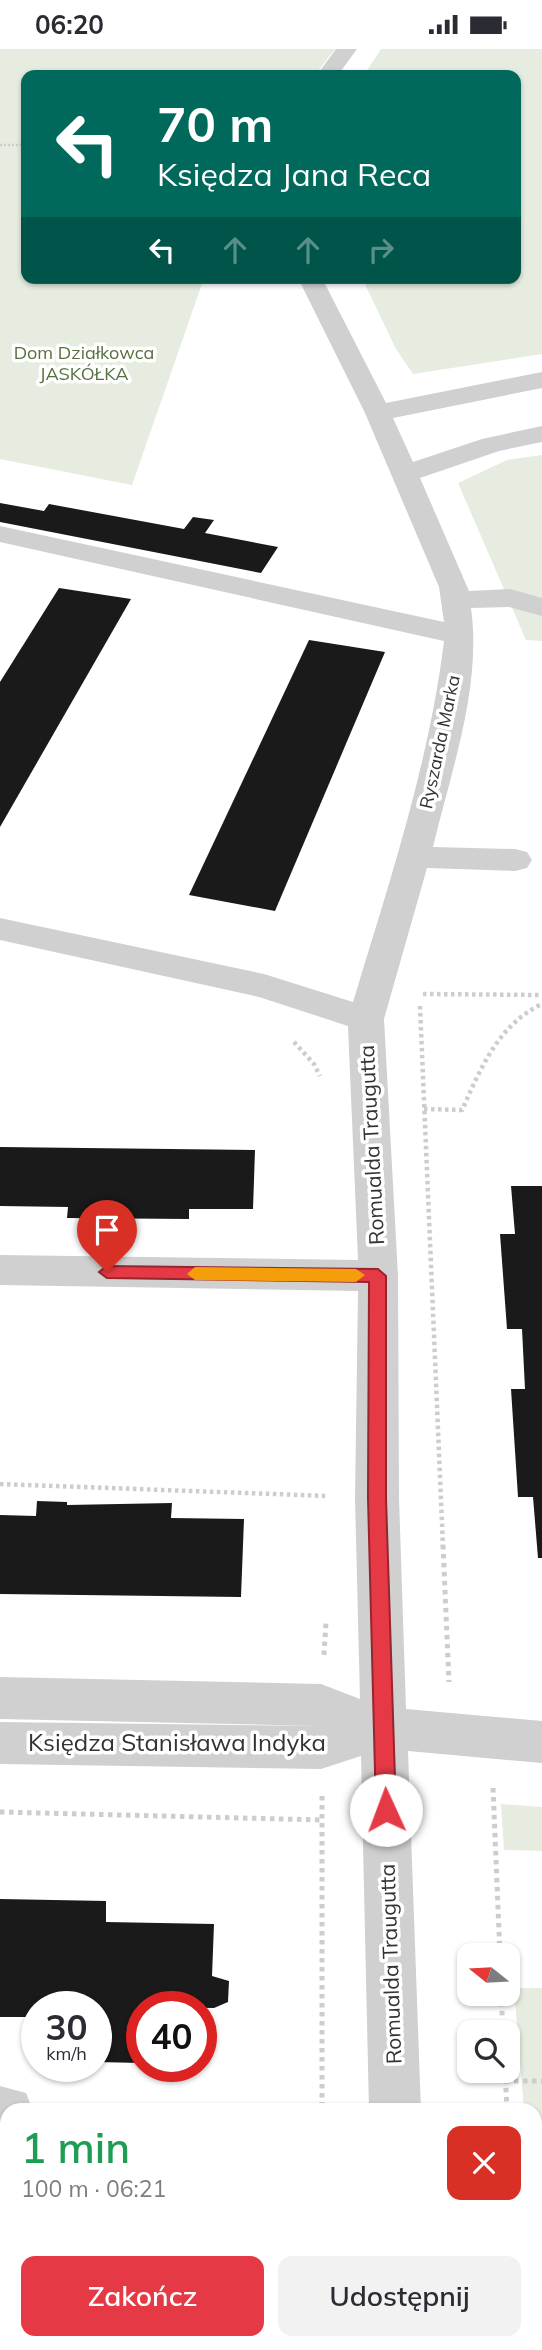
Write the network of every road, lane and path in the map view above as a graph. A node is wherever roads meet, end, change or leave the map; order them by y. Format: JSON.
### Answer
{"nodes":[{"id":1,"x":347,"y":49,"type":"edge"},
{"id":2,"x":331,"y":70,"type":"edge"},
{"id":3,"x":0,"y":145,"type":"edge"},
{"id":4,"x":21,"y":145,"type":"edge"},
{"id":5,"x":313,"y":284,"type":"edge"},
{"id":6,"x":542,"y":380,"type":"edge"},
{"id":7,"x":378,"y":413,"type":"junction"},
{"id":8,"x":542,"y":434,"type":"edge"},
{"id":9,"x":404,"y":474,"type":"junction"},
{"id":10,"x":0,"y":534,"type":"edge"},
{"id":11,"x":457,"y":600,"type":"junction"},
{"id":12,"x":542,"y":607,"type":"edge"},
{"id":13,"x":460,"y":635,"type":"junction"},
{"id":14,"x":414,"y":857,"type":"junction"},
{"id":15,"x":515,"y":860,"type":"dead end"},
{"id":16,"x":0,"y":929,"type":"edge"},
{"id":17,"x":426,"y":980,"type":"dead end"},
{"id":18,"x":423,"y":994,"type":"junction"},
{"id":19,"x":542,"y":995,"type":"edge"},
{"id":20,"x":542,"y":1004,"type":"edge"},
{"id":21,"x":366,"y":1019,"type":"junction"},
{"id":22,"x":287,"y":1038,"type":"dead end"},
{"id":23,"x":324,"y":1086,"type":"dead end"},
{"id":24,"x":424,"y":1108,"type":"junction"},
{"id":25,"x":0,"y":1270,"type":"edge"},
{"id":26,"x":378,"y":1276,"type":"junction"},
{"id":27,"x":0,"y":1484,"type":"edge"},
{"id":28,"x":330,"y":1509,"type":"dead end"},
{"id":29,"x":326,"y":1613,"type":"dead end"},
{"id":30,"x":0,"y":1698,"type":"edge"},
{"id":31,"x":321,"y":1726,"type":"junction"},
{"id":32,"x":383,"y":1728,"type":"junction"},
{"id":33,"x":491,"y":1737,"type":"junction"},
{"id":34,"x":542,"y":1742,"type":"edge"},
{"id":35,"x":0,"y":1743,"type":"edge"},
{"id":36,"x":0,"y":1812,"type":"edge"},
{"id":37,"x":323,"y":1820,"type":"junction"},
{"id":38,"x":500,"y":1943,"type":"edge"},
{"id":39,"x":520,"y":2081,"type":"edge"},
{"id":40,"x":542,"y":2081,"type":"edge"},
{"id":41,"x":505,"y":2083,"type":"edge"},
{"id":42,"x":322,"y":2103,"type":"edge"},
{"id":43,"x":395,"y":2103,"type":"edge"},
{"id":44,"x":506,"y":2103,"type":"edge"}],
"edges":[{"from":1,"to":2,"type":"street"},
{"from":3,"to":4,"type":"path"},
{"from":5,"to":7,"type":"street","name":"Ryszarda Marka"},
{"from":6,"to":7,"type":"street"},
{"from":7,"to":9,"type":"street","name":"Ryszarda Marka"},
{"from":8,"to":9,"type":"street"},
{"from":9,"to":11,"type":"street","name":"Ryszarda Marka"},
{"from":10,"to":13,"type":"street"},
{"from":11,"to":12,"type":"street"},
{"from":11,"to":13,"type":"street","name":"Ryszarda Marka"},
{"from":13,"to":14,"type":"street","name":"Ryszarda Marka"},
{"from":14,"to":15,"type":"street"},
{"from":14,"to":21,"type":"street","name":"Ryszarda Marka"},
{"from":16,"to":21,"type":"street","name":"Romualda Traugutta"},
{"from":17,"to":18,"type":"path"},
{"from":18,"to":19,"type":"path"},
{"from":18,"to":24,"type":"path"},
{"from":20,"to":24,"type":"path"},
{"from":21,"to":26,"type":"street","name":"Romualda Traugutta"},
{"from":22,"to":23,"type":"path"},
{"from":24,"to":33,"type":"path"},
{"from":25,"to":26,"type":"street"},
{"from":26,"to":32,"type":"street","name":"Romualda Traugutta"},
{"from":27,"to":28,"type":"path"},
{"from":29,"to":31,"type":"path"},
{"from":30,"to":31,"type":"street","name":"Księdza Stanisława Indyka"},
{"from":31,"to":32,"type":"street","name":"Księdza Stanisława Indyka"},
{"from":31,"to":35,"type":"street","name":"Księdza Stanisława Indyka"},
{"from":31,"to":37,"type":"path"},
{"from":32,"to":33,"type":"street"},
{"from":32,"to":43,"type":"street","name":"Romualda Traugutta"},
{"from":33,"to":34,"type":"street"},
{"from":33,"to":38,"type":"path"},
{"from":36,"to":37,"type":"path"},
{"from":37,"to":42,"type":"path"},
{"from":39,"to":40,"type":"path"},
{"from":41,"to":44,"type":"path"}]}
